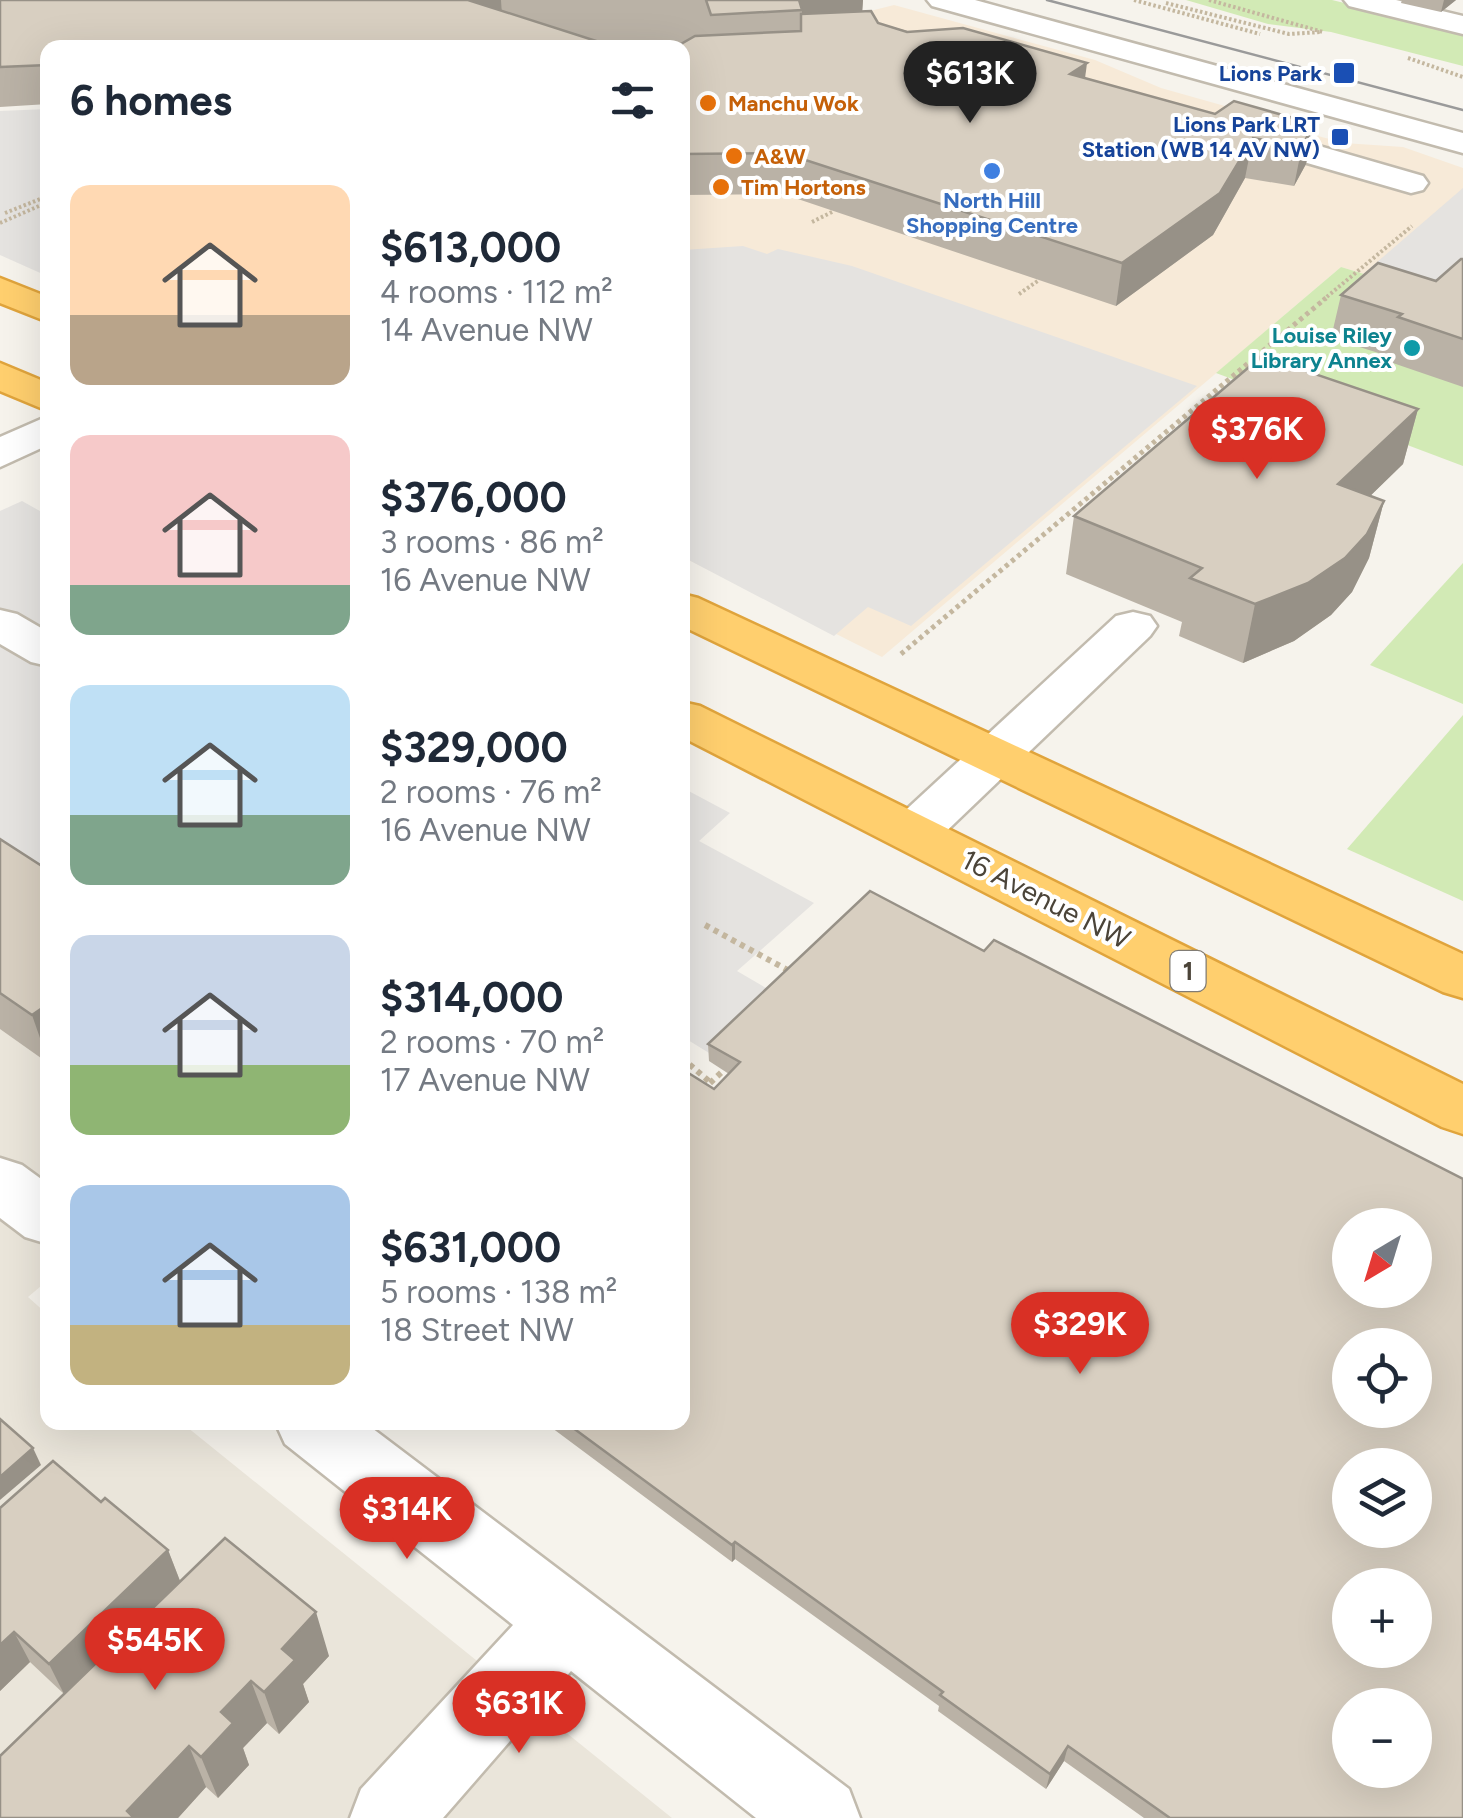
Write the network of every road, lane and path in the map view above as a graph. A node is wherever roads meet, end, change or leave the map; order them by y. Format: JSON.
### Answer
{"nodes":[{"id":1,"x":942,"y":0,"type":"edge"},
{"id":2,"x":1134,"y":0,"type":"edge"},
{"id":3,"x":1168,"y":1,"type":"edge"},
{"id":4,"x":1366,"y":1,"type":"edge"},
{"id":5,"x":1160,"y":7,"type":"junction"},
{"id":6,"x":1192,"y":10,"type":"junction"},
{"id":7,"x":1186,"y":14,"type":"junction"},
{"id":8,"x":1463,"y":25,"type":"edge"},
{"id":9,"x":1260,"y":34,"type":"dead end"},
{"id":10,"x":1288,"y":34,"type":"junction"},
{"id":11,"x":1282,"y":38,"type":"dead end"},
{"id":12,"x":1399,"y":52,"type":"dead end"},
{"id":13,"x":1463,"y":77,"type":"edge"},
{"id":14,"x":1207,"y":124,"type":"edge"},
{"id":15,"x":1463,"y":143,"type":"edge"},
{"id":16,"x":1411,"y":183,"type":"dead end"},
{"id":17,"x":40,"y":202,"type":"edge"},
{"id":18,"x":40,"y":203,"type":"edge"},
{"id":19,"x":834,"y":211,"type":"edge"},
{"id":20,"x":5,"y":213,"type":"dead end"},
{"id":21,"x":1418,"y":220,"type":"dead end"},
{"id":22,"x":812,"y":222,"type":"dead end"},
{"id":23,"x":0,"y":223,"type":"edge"},
{"id":24,"x":1039,"y":280,"type":"edge"},
{"id":25,"x":0,"y":288,"type":"edge"},
{"id":26,"x":1020,"y":294,"type":"dead end"},
{"id":27,"x":1330,"y":295,"type":"junction"},
{"id":28,"x":1348,"y":301,"type":"edge"},
{"id":29,"x":40,"y":306,"type":"edge"},
{"id":30,"x":0,"y":375,"type":"edge"},
{"id":31,"x":40,"y":395,"type":"edge"},
{"id":32,"x":40,"y":432,"type":"edge"},
{"id":33,"x":0,"y":454,"type":"edge"},
{"id":34,"x":690,"y":612,"type":"edge"},
{"id":35,"x":0,"y":624,"type":"edge"},
{"id":36,"x":1134,"y":626,"type":"dead end"},
{"id":37,"x":40,"y":647,"type":"edge"},
{"id":38,"x":889,"y":664,"type":"dead end"},
{"id":39,"x":690,"y":721,"type":"edge"},
{"id":40,"x":997,"y":756,"type":"junction"},
{"id":41,"x":914,"y":832,"type":"junction"},
{"id":42,"x":705,"y":925,"type":"dead end"},
{"id":43,"x":798,"y":976,"type":"edge"},
{"id":44,"x":1463,"y":978,"type":"edge"},
{"id":45,"x":690,"y":1065,"type":"edge"},
{"id":46,"x":724,"y":1070,"type":"edge"},
{"id":47,"x":711,"y":1083,"type":"junction"},
{"id":48,"x":697,"y":1096,"type":"edge"},
{"id":49,"x":1463,"y":1111,"type":"edge"},
{"id":50,"x":0,"y":1182,"type":"edge"},
{"id":51,"x":40,"y":1214,"type":"edge"},
{"id":52,"x":320,"y":1430,"type":"edge"},
{"id":53,"x":566,"y":1621,"type":"junction"},
{"id":54,"x":390,"y":1818,"type":"edge"},
{"id":55,"x":820,"y":1818,"type":"edge"}],
"edges":[{"from":1,"to":15,"type":"street"},
{"from":2,"to":5,"type":"path"},
{"from":3,"to":5,"type":"path"},
{"from":3,"to":6,"type":"path"},
{"from":4,"to":8,"type":"street"},
{"from":4,"to":10,"type":"path"},
{"from":5,"to":7,"type":"path"},
{"from":6,"to":7,"type":"path"},
{"from":6,"to":10,"type":"path"},
{"from":7,"to":9,"type":"path"},
{"from":10,"to":11,"type":"path"},
{"from":12,"to":13,"type":"path"},
{"from":14,"to":16,"type":"street"},
{"from":17,"to":20,"type":"path"},
{"from":18,"to":23,"type":"path"},
{"from":19,"to":22,"type":"path"},
{"from":21,"to":27,"type":"path"},
{"from":24,"to":26,"type":"path"},
{"from":25,"to":29,"type":"highway"},
{"from":27,"to":28,"type":"path"},
{"from":27,"to":38,"type":"path"},
{"from":30,"to":31,"type":"highway"},
{"from":32,"to":33,"type":"street"},
{"from":34,"to":40,"type":"highway"},
{"from":35,"to":37,"type":"street"},
{"from":36,"to":40,"type":"street"},
{"from":39,"to":41,"type":"highway","name":"16 Avenue NW","number":"1"},
{"from":40,"to":41,"type":"street"},
{"from":40,"to":44,"type":"highway"},
{"from":41,"to":49,"type":"highway","name":"16 Avenue NW","number":"1"},
{"from":42,"to":43,"type":"path"},
{"from":45,"to":47,"type":"path"},
{"from":46,"to":47,"type":"path"},
{"from":47,"to":48,"type":"path"},
{"from":50,"to":51,"type":"street"},
{"from":52,"to":53,"type":"street"},
{"from":53,"to":54,"type":"street"},
{"from":53,"to":55,"type":"street"}]}
